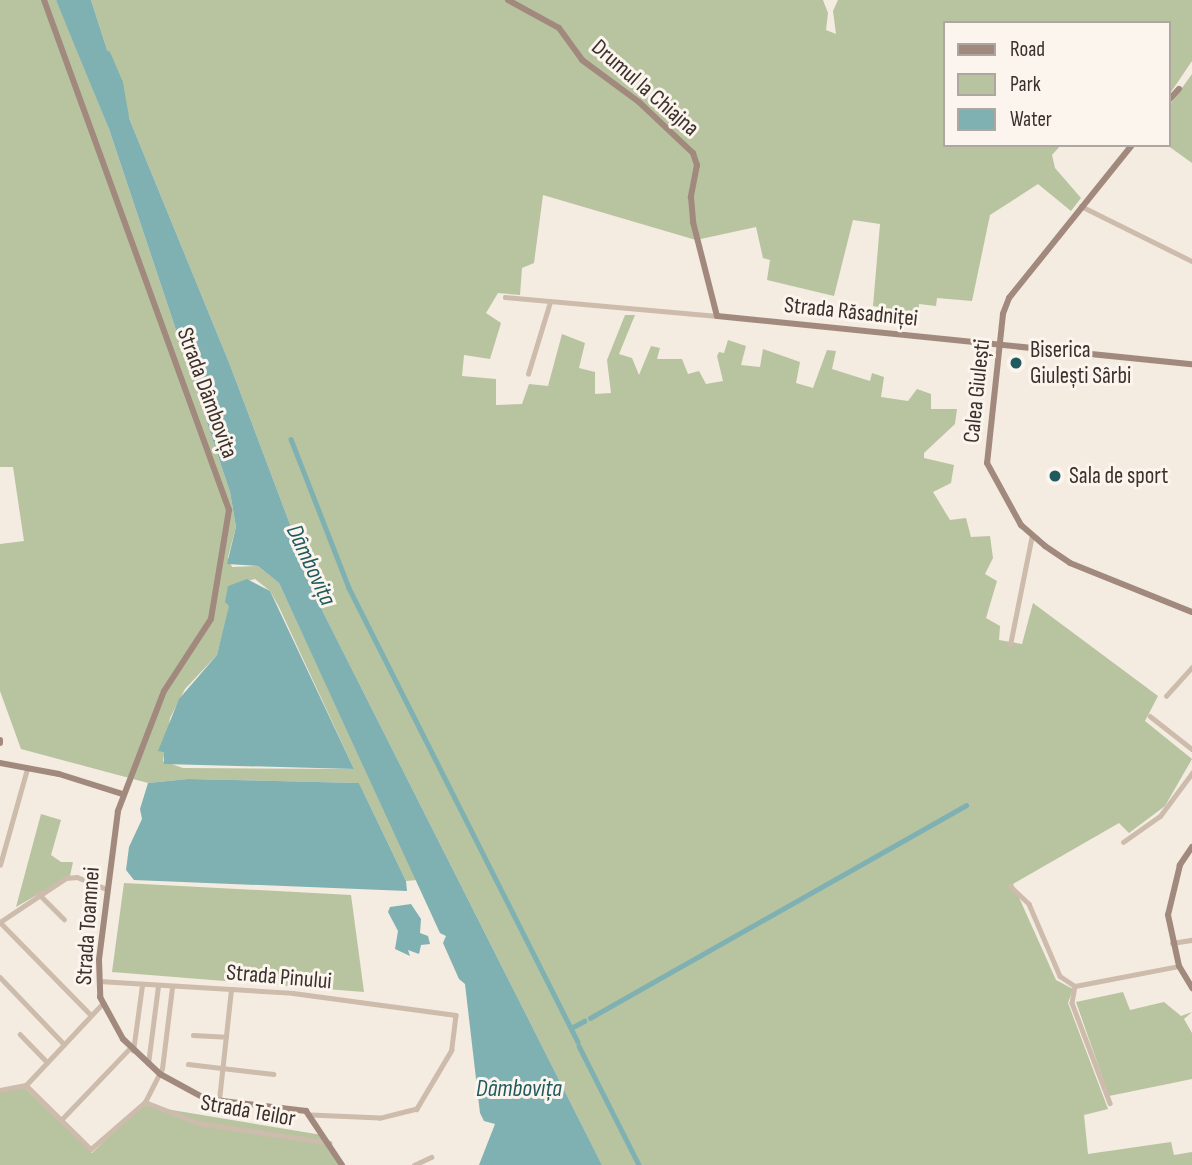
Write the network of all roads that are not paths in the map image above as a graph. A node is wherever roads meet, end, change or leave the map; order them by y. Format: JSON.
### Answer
{"nodes":[{"id":1,"x":44,"y":0,"type":"edge"},
{"id":2,"x":508,"y":0,"type":"edge"},
{"id":3,"x":1179,"y":89,"type":"dead end"},
{"id":4,"x":1171,"y":98,"type":"edge"},
{"id":5,"x":1130,"y":147,"type":"edge"},
{"id":6,"x":1081,"y":206,"type":"junction"},
{"id":7,"x":1192,"y":261,"type":"edge"},
{"id":8,"x":505,"y":297,"type":"dead end"},
{"id":9,"x":550,"y":302,"type":"junction"},
{"id":10,"x":717,"y":316,"type":"junction"},
{"id":11,"x":1000,"y":345,"type":"junction"},
{"id":12,"x":1192,"y":364,"type":"edge"},
{"id":13,"x":528,"y":373,"type":"dead end"},
{"id":14,"x":1032,"y":535,"type":"junction"},
{"id":15,"x":1192,"y":612,"type":"edge"},
{"id":16,"x":1010,"y":645,"type":"dead end"},
{"id":17,"x":1192,"y":667,"type":"edge"},
{"id":18,"x":1166,"y":696,"type":"dead end"},
{"id":19,"x":1150,"y":716,"type":"dead end"},
{"id":20,"x":1192,"y":749,"type":"edge"},
{"id":21,"x":0,"y":763,"type":"edge"},
{"id":22,"x":27,"y":769,"type":"junction"},
{"id":23,"x":1192,"y":773,"type":"edge"},
{"id":24,"x":123,"y":794,"type":"junction"},
{"id":25,"x":1123,"y":842,"type":"dead end"},
{"id":26,"x":1192,"y":847,"type":"edge"},
{"id":27,"x":0,"y":865,"type":"edge"},
{"id":28,"x":1010,"y":886,"type":"dead end"},
{"id":29,"x":107,"y":889,"type":"junction"},
{"id":30,"x":38,"y":892,"type":"junction"},
{"id":31,"x":64,"y":919,"type":"dead end"},
{"id":32,"x":0,"y":922,"type":"edge"},
{"id":33,"x":1192,"y":940,"type":"edge"},
{"id":34,"x":1172,"y":943,"type":"junction"},
{"id":35,"x":1179,"y":966,"type":"junction"},
{"id":36,"x":0,"y":977,"type":"edge"},
{"id":37,"x":99,"y":981,"type":"junction"},
{"id":38,"x":142,"y":985,"type":"junction"},
{"id":39,"x":158,"y":986,"type":"junction"},
{"id":40,"x":1075,"y":986,"type":"junction"},
{"id":41,"x":172,"y":987,"type":"junction"},
{"id":42,"x":1192,"y":988,"type":"edge"},
{"id":43,"x":231,"y":990,"type":"junction"},
{"id":44,"x":102,"y":1004,"type":"junction"},
{"id":45,"x":91,"y":1015,"type":"junction"},
{"id":46,"x":20,"y":1034,"type":"dead end"},
{"id":47,"x":192,"y":1035,"type":"dead end"},
{"id":48,"x":226,"y":1037,"type":"junction"},
{"id":49,"x":64,"y":1044,"type":"junction"},
{"id":50,"x":132,"y":1050,"type":"junction"},
{"id":51,"x":47,"y":1062,"type":"junction"},
{"id":52,"x":148,"y":1064,"type":"junction"},
{"id":53,"x":188,"y":1064,"type":"dead end"},
{"id":54,"x":222,"y":1069,"type":"junction"},
{"id":55,"x":160,"y":1074,"type":"junction"},
{"id":56,"x":272,"y":1074,"type":"dead end"},
{"id":57,"x":26,"y":1085,"type":"junction"},
{"id":58,"x":0,"y":1090,"type":"edge"},
{"id":59,"x":219,"y":1101,"type":"junction"},
{"id":60,"x":145,"y":1102,"type":"junction"},
{"id":61,"x":1110,"y":1103,"type":"dead end"},
{"id":62,"x":311,"y":1115,"type":"junction"},
{"id":63,"x":61,"y":1120,"type":"junction"},
{"id":64,"x":330,"y":1143,"type":"junction"},
{"id":65,"x":430,"y":1157,"type":"dead end"},
{"id":66,"x":342,"y":1165,"type":"edge"},
{"id":67,"x":414,"y":1165,"type":"edge"}],
"edges":[{"from":1,"to":24,"type":"street","name":"Strada Dâmbovița"},
{"from":2,"to":10,"type":"street","name":"Drumul la Chiajna"},
{"from":3,"to":4,"type":"street"},
{"from":5,"to":6,"type":"street","name":"Calea Giulești"},
{"from":6,"to":7,"type":"street"},
{"from":6,"to":11,"type":"street","name":"Calea Giulești"},
{"from":8,"to":9,"type":"street","name":"Strada Răsadniței"},
{"from":9,"to":10,"type":"street","name":"Strada Răsadniței"},
{"from":9,"to":13,"type":"street"},
{"from":10,"to":11,"type":"street","name":"Strada Răsadniței"},
{"from":11,"to":12,"type":"street","name":"Strada Răsadniței"},
{"from":11,"to":14,"type":"street","name":"Calea Giulești"},
{"from":14,"to":15,"type":"street","name":"Calea Giulești"},
{"from":14,"to":16,"type":"street"},
{"from":17,"to":18,"type":"street"},
{"from":19,"to":20,"type":"street"},
{"from":21,"to":22,"type":"street"},
{"from":22,"to":24,"type":"street"},
{"from":22,"to":27,"type":"street"},
{"from":23,"to":25,"type":"street"},
{"from":24,"to":29,"type":"street","name":"Strada Toamnei"},
{"from":26,"to":34,"type":"street"},
{"from":28,"to":40,"type":"street"},
{"from":29,"to":30,"type":"street"},
{"from":29,"to":37,"type":"street","name":"Strada Toamnei"},
{"from":30,"to":31,"type":"street"},
{"from":30,"to":32,"type":"street"},
{"from":32,"to":45,"type":"street"},
{"from":33,"to":34,"type":"street"},
{"from":34,"to":35,"type":"street"},
{"from":35,"to":40,"type":"street"},
{"from":35,"to":42,"type":"street"},
{"from":36,"to":49,"type":"street"},
{"from":37,"to":38,"type":"street","name":"Strada Pinului"},
{"from":37,"to":44,"type":"street","name":"Strada Toamnei"},
{"from":38,"to":39,"type":"street","name":"Strada Pinului"},
{"from":38,"to":50,"type":"street"},
{"from":39,"to":41,"type":"street","name":"Strada Pinului"},
{"from":39,"to":52,"type":"street"},
{"from":40,"to":61,"type":"street"},
{"from":41,"to":43,"type":"street","name":"Strada Pinului"},
{"from":41,"to":55,"type":"street"},
{"from":43,"to":48,"type":"street"},
{"from":43,"to":62,"type":"street","name":"Strada Pinului"},
{"from":44,"to":45,"type":"street"},
{"from":44,"to":50,"type":"street","name":"Strada Toamnei"},
{"from":45,"to":49,"type":"street"},
{"from":46,"to":51,"type":"street"},
{"from":47,"to":48,"type":"street"},
{"from":48,"to":54,"type":"street"},
{"from":49,"to":51,"type":"street"},
{"from":50,"to":52,"type":"street","name":"Strada Toamnei"},
{"from":50,"to":63,"type":"street"},
{"from":51,"to":57,"type":"street"},
{"from":52,"to":55,"type":"street","name":"Strada Toamnei"},
{"from":53,"to":54,"type":"street"},
{"from":54,"to":56,"type":"street"},
{"from":54,"to":59,"type":"street"},
{"from":55,"to":59,"type":"street","name":"Strada Toamnei"},
{"from":55,"to":60,"type":"street"},
{"from":57,"to":58,"type":"street"},
{"from":57,"to":63,"type":"street"},
{"from":59,"to":62,"type":"street","name":"Strada Toamnei"},
{"from":60,"to":63,"type":"street"},
{"from":60,"to":64,"type":"street","name":"Strada Teilor"},
{"from":62,"to":64,"type":"street"},
{"from":64,"to":66,"type":"street"},
{"from":65,"to":67,"type":"street"}]}
